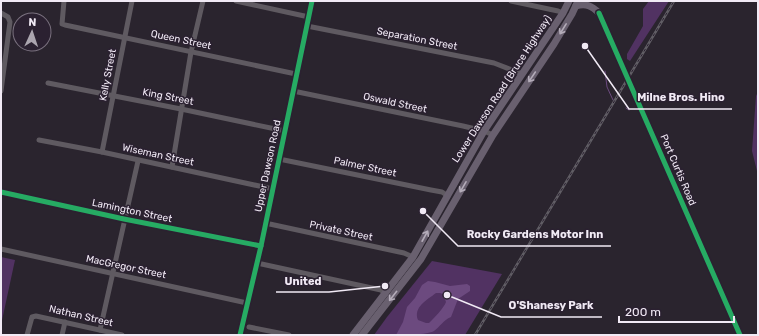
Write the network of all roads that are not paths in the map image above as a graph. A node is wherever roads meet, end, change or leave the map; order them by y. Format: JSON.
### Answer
{"nodes":[{"id":1,"x":64,"y":1,"type":"edge"},
{"id":2,"x":132,"y":1,"type":"edge"},
{"id":3,"x":203,"y":1,"type":"edge"},
{"id":4,"x":236,"y":1,"type":"edge"},
{"id":5,"x":312,"y":1,"type":"edge"},
{"id":6,"x":511,"y":1,"type":"edge"},
{"id":7,"x":569,"y":1,"type":"edge"},
{"id":8,"x":594,"y":1,"type":"edge"},
{"id":9,"x":577,"y":3,"type":"edge"},
{"id":10,"x":1,"y":13,"type":"edge"},
{"id":11,"x":563,"y":13,"type":"junction"},
{"id":12,"x":599,"y":13,"type":"junction"},
{"id":13,"x":309,"y":17,"type":"junction"},
{"id":14,"x":307,"y":26,"type":"junction"},
{"id":15,"x":125,"y":38,"type":"junction"},
{"id":16,"x":191,"y":52,"type":"junction"},
{"id":17,"x":2,"y":71,"type":"edge"},
{"id":18,"x":296,"y":74,"type":"junction"},
{"id":19,"x":522,"y":74,"type":"junction"},
{"id":20,"x":48,"y":83,"type":"dead end"},
{"id":21,"x":1,"y":91,"type":"edge"},
{"id":22,"x":293,"y":91,"type":"junction"},
{"id":23,"x":114,"y":96,"type":"junction"},
{"id":24,"x":182,"y":109,"type":"junction"},
{"id":25,"x":285,"y":131,"type":"junction"},
{"id":26,"x":484,"y":131,"type":"junction"},
{"id":27,"x":493,"y":135,"type":"junction"},
{"id":28,"x":39,"y":140,"type":"dead end"},
{"id":29,"x":102,"y":152,"type":"junction"},
{"id":30,"x":279,"y":158,"type":"junction"},
{"id":31,"x":138,"y":161,"type":"junction"},
{"id":32,"x":172,"y":167,"type":"junction"},
{"id":33,"x":272,"y":189,"type":"junction"},
{"id":34,"x":1,"y":192,"type":"edge"},
{"id":35,"x":448,"y":196,"type":"junction"},
{"id":36,"x":124,"y":219,"type":"junction"},
{"id":37,"x":265,"y":224,"type":"junction"},
{"id":38,"x":260,"y":246,"type":"junction"},
{"id":39,"x":1,"y":249,"type":"edge"},
{"id":40,"x":413,"y":257,"type":"junction"},
{"id":41,"x":256,"y":263,"type":"junction"},
{"id":42,"x":112,"y":274,"type":"junction"},
{"id":43,"x":386,"y":294,"type":"junction"},
{"id":44,"x":247,"y":302,"type":"junction"},
{"id":45,"x":65,"y":322,"type":"junction"},
{"id":46,"x":249,"y":327,"type":"dead end"},
{"id":47,"x":100,"y":330,"type":"junction"},
{"id":48,"x":27,"y":335,"type":"edge"},
{"id":49,"x":62,"y":335,"type":"edge"},
{"id":50,"x":122,"y":335,"type":"edge"},
{"id":51,"x":240,"y":335,"type":"edge"},
{"id":52,"x":289,"y":335,"type":"edge"},
{"id":53,"x":353,"y":335,"type":"edge"},
{"id":54,"x":362,"y":335,"type":"edge"},
{"id":55,"x":740,"y":335,"type":"edge"}],
"edges":[{"from":1,"to":15,"type":"street","name":"Queen Street"},
{"from":2,"to":15,"type":"street","name":"Kelly Street"},
{"from":3,"to":16,"type":"street"},
{"from":4,"to":13,"type":"street"},
{"from":5,"to":13,"type":"street","name":"Upper Dawson Road"},
{"from":6,"to":11,"type":"street"},
{"from":7,"to":11,"type":"highway","name":"Lower Dawson Road (Bruce Highway)"},
{"from":8,"to":12,"type":"highway"},
{"from":9,"to":12,"type":"highway"},
{"from":9,"to":27,"type":"highway","name":"Lower Dawson Road (Bruce Highway)","one_way":true},
{"from":10,"to":17,"type":"street"},
{"from":11,"to":19,"type":"highway","name":"Lower Dawson Road (Bruce Highway)"},
{"from":12,"to":55,"type":"street","name":"Port Curtis Road"},
{"from":13,"to":14,"type":"street","name":"Upper Dawson Road"},
{"from":14,"to":18,"type":"street","name":"Upper Dawson Road"},
{"from":14,"to":19,"type":"street","name":"Separation Street"},
{"from":15,"to":16,"type":"street","name":"Queen Street"},
{"from":15,"to":23,"type":"street","name":"Kelly Street"},
{"from":16,"to":18,"type":"street","name":"Queen Street"},
{"from":16,"to":24,"type":"street"},
{"from":17,"to":21,"type":"street"},
{"from":18,"to":22,"type":"street","name":"Upper Dawson Road"},
{"from":19,"to":26,"type":"highway","name":"Lower Dawson Road (Bruce Highway)"},
{"from":20,"to":23,"type":"street","name":"King Street"},
{"from":22,"to":25,"type":"street","name":"Upper Dawson Road"},
{"from":22,"to":26,"type":"street","name":"Oswald Street"},
{"from":23,"to":24,"type":"street","name":"King Street"},
{"from":23,"to":29,"type":"street","name":"Kelly Street"},
{"from":24,"to":25,"type":"street","name":"King Street"},
{"from":24,"to":32,"type":"street"},
{"from":25,"to":30,"type":"street","name":"Upper Dawson Road"},
{"from":26,"to":27,"type":"street","name":"Oswald Street"},
{"from":26,"to":35,"type":"highway","name":"Lower Dawson Road (Bruce Highway)"},
{"from":27,"to":54,"type":"highway","name":"Lower Dawson Road (Bruce Highway)","one_way":true},
{"from":28,"to":29,"type":"street","name":"Wiseman Street"},
{"from":29,"to":31,"type":"street","name":"Wiseman Street"},
{"from":30,"to":33,"type":"street","name":"Upper Dawson Road"},
{"from":30,"to":35,"type":"street","name":"Palmer Street"},
{"from":31,"to":32,"type":"street","name":"Wiseman Street"},
{"from":31,"to":36,"type":"street"},
{"from":32,"to":33,"type":"street","name":"Wiseman Street"},
{"from":33,"to":37,"type":"street","name":"Upper Dawson Road"},
{"from":34,"to":36,"type":"street","name":"Lamington Street"},
{"from":40,"to":35,"type":"highway","name":"Lower Dawson Road (Bruce Highway)","one_way":true},
{"from":36,"to":38,"type":"street","name":"Lamington Street"},
{"from":36,"to":42,"type":"street"},
{"from":37,"to":38,"type":"street","name":"Upper Dawson Road"},
{"from":37,"to":40,"type":"street","name":"Private Street"},
{"from":38,"to":41,"type":"street","name":"Upper Dawson Road"},
{"from":39,"to":42,"type":"street","name":"MacGregor Street"},
{"from":40,"to":43,"type":"highway","name":"Lower Dawson Road (Bruce Highway)"},
{"from":41,"to":43,"type":"street"},
{"from":41,"to":44,"type":"street","name":"Upper Dawson Road"},
{"from":42,"to":44,"type":"street","name":"MacGregor Street"},
{"from":42,"to":47,"type":"street"},
{"from":43,"to":53,"type":"highway","name":"Lower Dawson Road (Bruce Highway)"},
{"from":44,"to":51,"type":"street","name":"Upper Dawson Road"},
{"from":45,"to":47,"type":"street","name":"Nathan Street"},
{"from":45,"to":48,"type":"street","name":"Nathan Street"},
{"from":45,"to":49,"type":"street"},
{"from":46,"to":52,"type":"street"},
{"from":47,"to":50,"type":"street","name":"Nathan Street"}]}
